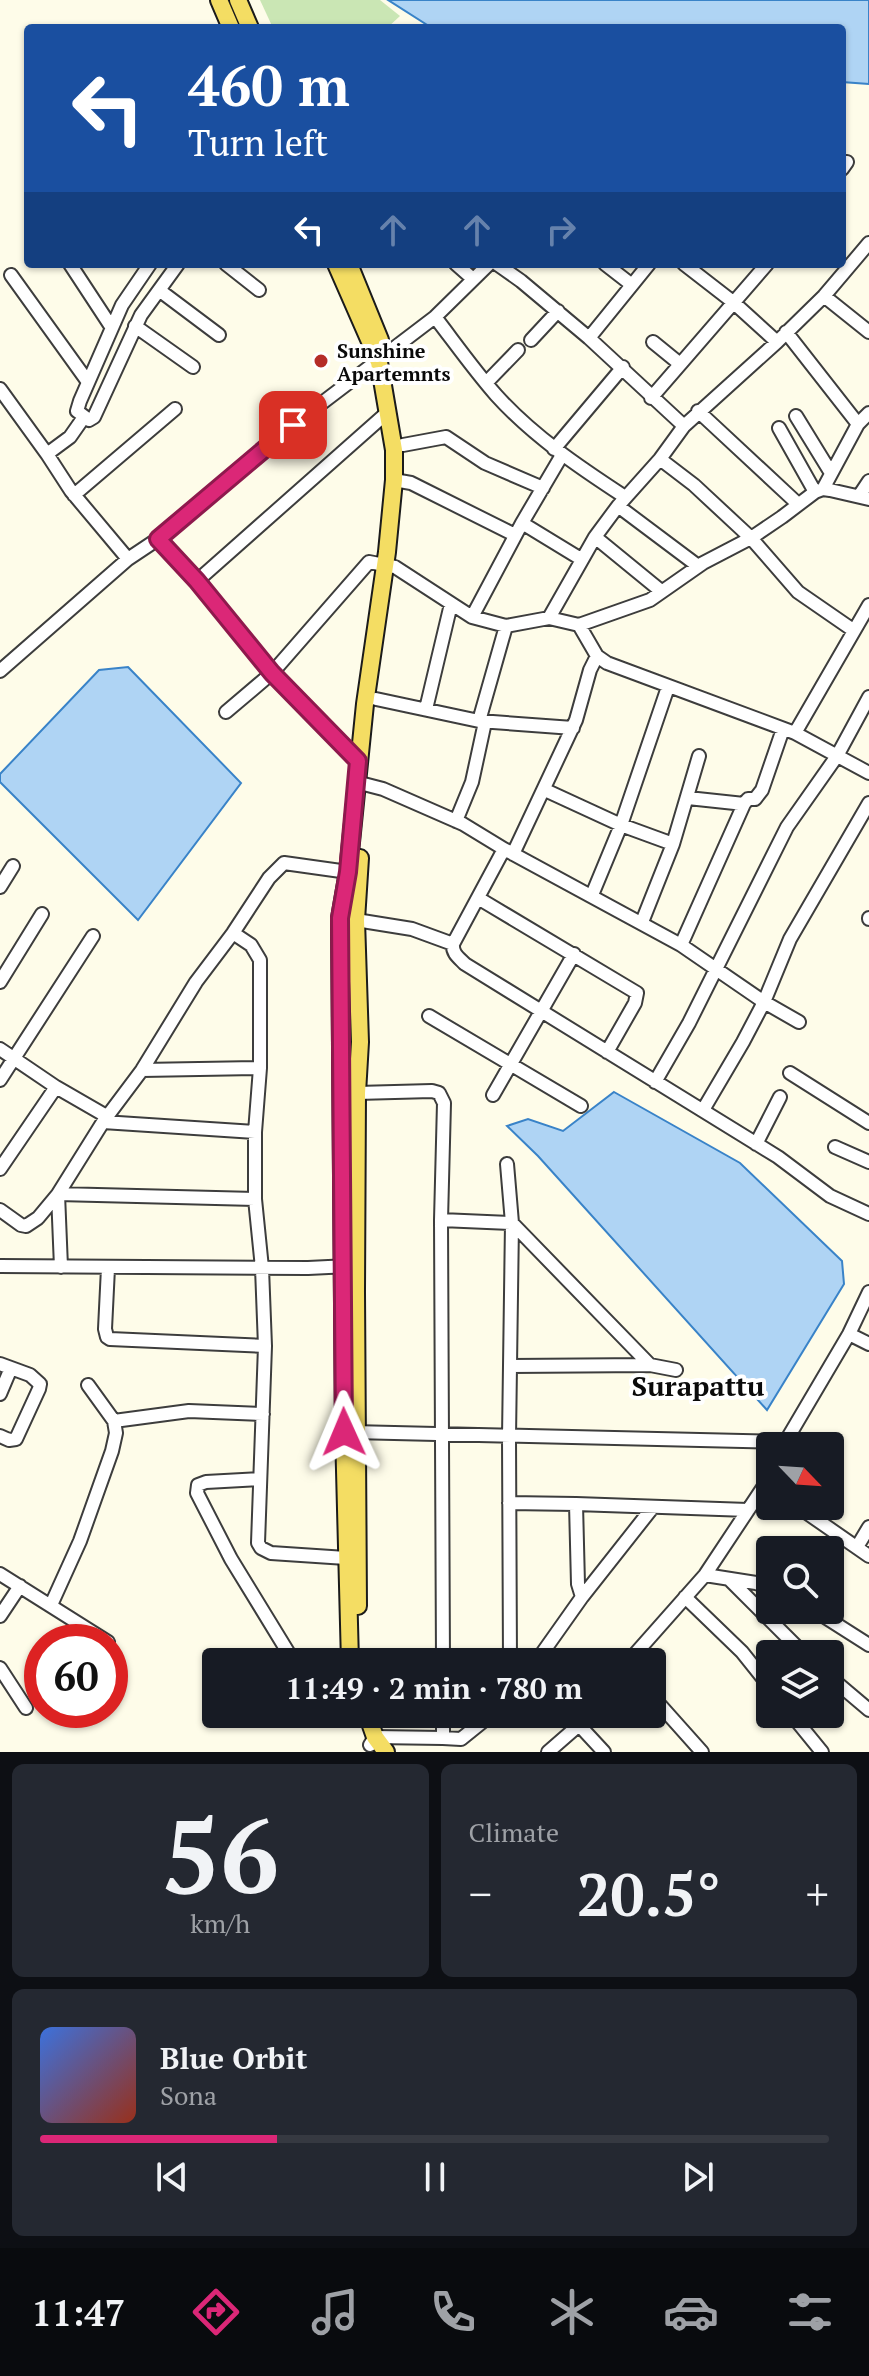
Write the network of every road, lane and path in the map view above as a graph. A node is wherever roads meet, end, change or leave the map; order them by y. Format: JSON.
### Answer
{"nodes":[{"id":1,"x":219,"y":0,"type":"edge"},
{"id":2,"x":238,"y":0,"type":"edge"},
{"id":3,"x":229,"y":24,"type":"edge"},
{"id":4,"x":248,"y":24,"type":"edge"},
{"id":5,"x":869,"y":243,"type":"edge"},
{"id":6,"x":73,"y":268,"type":"edge"},
{"id":7,"x":147,"y":268,"type":"edge"},
{"id":8,"x":175,"y":268,"type":"edge"},
{"id":9,"x":231,"y":268,"type":"edge"},
{"id":10,"x":344,"y":268,"type":"edge"},
{"id":11,"x":461,"y":268,"type":"edge"},
{"id":12,"x":485,"y":268,"type":"edge"},
{"id":13,"x":502,"y":268,"type":"edge"},
{"id":14,"x":610,"y":268,"type":"edge"},
{"id":15,"x":646,"y":268,"type":"edge"},
{"id":16,"x":689,"y":268,"type":"edge"},
{"id":17,"x":763,"y":268,"type":"edge"},
{"id":18,"x":11,"y":275,"type":"dead end"},
{"id":19,"x":473,"y":279,"type":"junction"},
{"id":20,"x":632,"y":285,"type":"junction"},
{"id":21,"x":159,"y":290,"type":"junction"},
{"id":22,"x":259,"y":290,"type":"dead end"},
{"id":23,"x":824,"y":296,"type":"junction"},
{"id":24,"x":733,"y":302,"type":"junction"},
{"id":25,"x":558,"y":311,"type":"junction"},
{"id":26,"x":435,"y":317,"type":"junction"},
{"id":27,"x":135,"y":326,"type":"junction"},
{"id":28,"x":112,"y":328,"type":"junction"},
{"id":29,"x":869,"y":332,"type":"edge"},
{"id":30,"x":219,"y":335,"type":"dead end"},
{"id":31,"x":782,"y":337,"type":"junction"},
{"id":32,"x":589,"y":338,"type":"junction"},
{"id":33,"x":531,"y":340,"type":"dead end"},
{"id":34,"x":653,"y":342,"type":"dead end"},
{"id":35,"x":518,"y":350,"type":"dead end"},
{"id":36,"x":382,"y":359,"type":"junction"},
{"id":37,"x":680,"y":364,"type":"junction"},
{"id":38,"x":193,"y":367,"type":"dead end"},
{"id":39,"x":623,"y":367,"type":"junction"},
{"id":40,"x":88,"y":382,"type":"junction"},
{"id":41,"x":486,"y":383,"type":"junction"},
{"id":42,"x":2,"y":396,"type":"edge"},
{"id":43,"x":651,"y":398,"type":"junction"},
{"id":44,"x":175,"y":409,"type":"dead end"},
{"id":45,"x":389,"y":411,"type":"junction"},
{"id":46,"x":698,"y":411,"type":"junction"},
{"id":47,"x":869,"y":413,"type":"edge"},
{"id":48,"x":796,"y":416,"type":"dead end"},
{"id":49,"x":84,"y":417,"type":"junction"},
{"id":50,"x":858,"y":424,"type":"junction"},
{"id":51,"x":684,"y":426,"type":"junction"},
{"id":52,"x":779,"y":428,"type":"dead end"},
{"id":53,"x":403,"y":445,"type":"junction"},
{"id":54,"x":558,"y":452,"type":"junction"},
{"id":55,"x":47,"y":454,"type":"junction"},
{"id":56,"x":660,"y":459,"type":"junction"},
{"id":57,"x":831,"y":473,"type":"junction"},
{"id":58,"x":399,"y":480,"type":"junction"},
{"id":59,"x":869,"y":481,"type":"edge"},
{"id":60,"x":543,"y":488,"type":"junction"},
{"id":61,"x":819,"y":490,"type":"junction"},
{"id":62,"x":74,"y":495,"type":"junction"},
{"id":63,"x":864,"y":498,"type":"edge"},
{"id":64,"x":621,"y":502,"type":"junction"},
{"id":65,"x":798,"y":504,"type":"junction"},
{"id":66,"x":518,"y":529,"type":"junction"},
{"id":67,"x":595,"y":537,"type":"junction"},
{"id":68,"x":751,"y":538,"type":"junction"},
{"id":69,"x":158,"y":539,"type":"junction"},
{"id":70,"x":128,"y":559,"type":"junction"},
{"id":71,"x":581,"y":559,"type":"junction"},
{"id":72,"x":390,"y":566,"type":"junction"},
{"id":73,"x":698,"y":566,"type":"junction"},
{"id":74,"x":197,"y":581,"type":"junction"},
{"id":75,"x":661,"y":591,"type":"junction"},
{"id":76,"x":451,"y":604,"type":"junction"},
{"id":77,"x":869,"y":605,"type":"edge"},
{"id":78,"x":472,"y":617,"type":"junction"},
{"id":79,"x":549,"y":618,"type":"junction"},
{"id":80,"x":579,"y":625,"type":"junction"},
{"id":81,"x":506,"y":626,"type":"junction"},
{"id":82,"x":853,"y":630,"type":"junction"},
{"id":83,"x":597,"y":656,"type":"junction"},
{"id":84,"x":0,"y":671,"type":"edge"},
{"id":85,"x":272,"y":673,"type":"junction"},
{"id":86,"x":668,"y":687,"type":"junction"},
{"id":87,"x":869,"y":697,"type":"edge"},
{"id":88,"x":376,"y":699,"type":"junction"},
{"id":89,"x":426,"y":709,"type":"junction"},
{"id":90,"x":226,"y":712,"type":"dead end"},
{"id":91,"x":482,"y":721,"type":"junction"},
{"id":92,"x":573,"y":728,"type":"junction"},
{"id":93,"x":789,"y":731,"type":"junction"},
{"id":94,"x":699,"y":756,"type":"dead end"},
{"id":95,"x":837,"y":756,"type":"junction"},
{"id":96,"x":358,"y":761,"type":"junction"},
{"id":97,"x":869,"y":773,"type":"edge"},
{"id":98,"x":360,"y":783,"type":"junction"},
{"id":99,"x":545,"y":790,"type":"junction"},
{"id":100,"x":688,"y":798,"type":"junction"},
{"id":101,"x":869,"y":803,"type":"edge"},
{"id":102,"x":744,"y":804,"type":"junction"},
{"id":103,"x":456,"y":821,"type":"junction"},
{"id":104,"x":621,"y":825,"type":"junction"},
{"id":105,"x":673,"y":844,"type":"junction"},
{"id":106,"x":508,"y":851,"type":"junction"},
{"id":107,"x":13,"y":866,"type":"dead end"},
{"id":108,"x":348,"y":872,"type":"junction"},
{"id":109,"x":0,"y":887,"type":"edge"},
{"id":110,"x":592,"y":895,"type":"junction"},
{"id":111,"x":478,"y":898,"type":"junction"},
{"id":112,"x":42,"y":914,"type":"dead end"},
{"id":113,"x":356,"y":920,"type":"junction"},
{"id":114,"x":642,"y":922,"type":"junction"},
{"id":115,"x":233,"y":933,"type":"junction"},
{"id":116,"x":93,"y":936,"type":"dead end"},
{"id":117,"x":453,"y":944,"type":"junction"},
{"id":118,"x":681,"y":945,"type":"junction"},
{"id":119,"x":574,"y":954,"type":"junction"},
{"id":120,"x":715,"y":968,"type":"junction"},
{"id":121,"x":0,"y":982,"type":"edge"},
{"id":122,"x":764,"y":1002,"type":"junction"},
{"id":123,"x":542,"y":1011,"type":"junction"},
{"id":124,"x":429,"y":1016,"type":"dead end"},
{"id":125,"x":799,"y":1022,"type":"dead end"},
{"id":126,"x":0,"y":1049,"type":"edge"},
{"id":127,"x":607,"y":1052,"type":"junction"},
{"id":128,"x":14,"y":1058,"type":"junction"},
{"id":129,"x":510,"y":1063,"type":"junction"},
{"id":130,"x":260,"y":1068,"type":"junction"},
{"id":131,"x":142,"y":1070,"type":"junction"},
{"id":132,"x":790,"y":1073,"type":"dead end"},
{"id":133,"x":0,"y":1080,"type":"edge"},
{"id":134,"x":655,"y":1082,"type":"junction"},
{"id":135,"x":56,"y":1087,"type":"junction"},
{"id":136,"x":357,"y":1093,"type":"junction"},
{"id":137,"x":493,"y":1095,"type":"dead end"},
{"id":138,"x":780,"y":1097,"type":"dead end"},
{"id":139,"x":581,"y":1106,"type":"dead end"},
{"id":140,"x":703,"y":1110,"type":"junction"},
{"id":141,"x":106,"y":1119,"type":"junction"},
{"id":142,"x":869,"y":1123,"type":"edge"},
{"id":143,"x":255,"y":1132,"type":"junction"},
{"id":144,"x":756,"y":1144,"type":"junction"},
{"id":145,"x":835,"y":1147,"type":"dead end"},
{"id":146,"x":869,"y":1162,"type":"edge"},
{"id":147,"x":507,"y":1164,"type":"dead end"},
{"id":148,"x":0,"y":1169,"type":"edge"},
{"id":149,"x":58,"y":1194,"type":"junction"},
{"id":150,"x":255,"y":1199,"type":"junction"},
{"id":151,"x":0,"y":1210,"type":"edge"},
{"id":152,"x":869,"y":1214,"type":"edge"},
{"id":153,"x":441,"y":1220,"type":"junction"},
{"id":154,"x":512,"y":1223,"type":"junction"},
{"id":155,"x":0,"y":1266,"type":"edge"},
{"id":156,"x":349,"y":1266,"type":"junction"},
{"id":157,"x":61,"y":1267,"type":"junction"},
{"id":158,"x":108,"y":1268,"type":"junction"},
{"id":159,"x":262,"y":1268,"type":"junction"},
{"id":160,"x":869,"y":1292,"type":"edge"},
{"id":161,"x":849,"y":1334,"type":"junction"},
{"id":162,"x":869,"y":1344,"type":"edge"},
{"id":163,"x":265,"y":1346,"type":"junction"},
{"id":164,"x":650,"y":1365,"type":"junction"},
{"id":165,"x":6,"y":1366,"type":"edge"},
{"id":166,"x":510,"y":1366,"type":"junction"},
{"id":167,"x":676,"y":1370,"type":"dead end"},
{"id":168,"x":88,"y":1385,"type":"dead end"},
{"id":169,"x":0,"y":1394,"type":"edge"},
{"id":170,"x":263,"y":1414,"type":"junction"},
{"id":171,"x":114,"y":1421,"type":"junction"},
{"id":172,"x":350,"y":1432,"type":"junction"},
{"id":173,"x":791,"y":1432,"type":"edge"},
{"id":174,"x":443,"y":1434,"type":"junction"},
{"id":175,"x":0,"y":1436,"type":"edge"},
{"id":176,"x":509,"y":1437,"type":"junction"},
{"id":177,"x":756,"y":1443,"type":"edge"},
{"id":178,"x":260,"y":1479,"type":"junction"},
{"id":179,"x":756,"y":1500,"type":"edge"},
{"id":180,"x":509,"y":1503,"type":"junction"},
{"id":181,"x":576,"y":1504,"type":"junction"},
{"id":182,"x":653,"y":1507,"type":"junction"},
{"id":183,"x":748,"y":1510,"type":"junction"},
{"id":184,"x":817,"y":1520,"type":"edge"},
{"id":185,"x":869,"y":1527,"type":"edge"},
{"id":186,"x":857,"y":1547,"type":"junction"},
{"id":187,"x":869,"y":1556,"type":"edge"},
{"id":188,"x":346,"y":1558,"type":"junction"},
{"id":189,"x":0,"y":1574,"type":"edge"},
{"id":190,"x":705,"y":1575,"type":"junction"},
{"id":191,"x":729,"y":1579,"type":"junction"},
{"id":192,"x":756,"y":1585,"type":"edge"},
{"id":193,"x":20,"y":1586,"type":"junction"},
{"id":194,"x":582,"y":1597,"type":"junction"},
{"id":195,"x":685,"y":1597,"type":"junction"},
{"id":196,"x":51,"y":1605,"type":"junction"},
{"id":197,"x":0,"y":1616,"type":"edge"},
{"id":198,"x":80,"y":1624,"type":"edge"},
{"id":199,"x":836,"y":1624,"type":"edge"},
{"id":200,"x":790,"y":1640,"type":"edge"},
{"id":201,"x":869,"y":1645,"type":"edge"},
{"id":202,"x":285,"y":1648,"type":"edge"},
{"id":203,"x":349,"y":1648,"type":"edge"},
{"id":204,"x":358,"y":1648,"type":"edge"},
{"id":205,"x":443,"y":1648,"type":"edge"},
{"id":206,"x":510,"y":1648,"type":"edge"},
{"id":207,"x":546,"y":1648,"type":"edge"},
{"id":208,"x":640,"y":1648,"type":"edge"},
{"id":209,"x":0,"y":1668,"type":"edge"},
{"id":210,"x":756,"y":1670,"type":"edge"},
{"id":211,"x":844,"y":1689,"type":"edge"},
{"id":212,"x":24,"y":1705,"type":"edge"},
{"id":213,"x":869,"y":1710,"type":"edge"},
{"id":214,"x":666,"y":1712,"type":"edge"},
{"id":215,"x":443,"y":1728,"type":"edge"},
{"id":216,"x":475,"y":1728,"type":"edge"},
{"id":217,"x":576,"y":1728,"type":"edge"},
{"id":218,"x":582,"y":1728,"type":"edge"},
{"id":219,"x":802,"y":1728,"type":"edge"},
{"id":220,"x":443,"y":1738,"type":"junction"},
{"id":221,"x":373,"y":1745,"type":"edge"},
{"id":222,"x":386,"y":1752,"type":"edge"},
{"id":223,"x":548,"y":1752,"type":"edge"},
{"id":224,"x":604,"y":1752,"type":"edge"},
{"id":225,"x":702,"y":1752,"type":"edge"},
{"id":226,"x":822,"y":1752,"type":"edge"}],
"edges":[{"from":1,"to":3,"type":"main road"},
{"from":2,"to":4,"type":"main road"},
{"from":5,"to":23,"type":"street"},
{"from":6,"to":28,"type":"street"},
{"from":7,"to":28,"type":"street"},
{"from":8,"to":21,"type":"street"},
{"from":9,"to":22,"type":"street"},
{"from":10,"to":36,"type":"main road"},
{"from":11,"to":19,"type":"street"},
{"from":12,"to":19,"type":"street"},
{"from":13,"to":25,"type":"street"},
{"from":14,"to":20,"type":"street"},
{"from":15,"to":20,"type":"street"},
{"from":16,"to":24,"type":"street"},
{"from":17,"to":24,"type":"street"},
{"from":18,"to":40,"type":"street"},
{"from":19,"to":26,"type":"street"},
{"from":20,"to":32,"type":"street"},
{"from":21,"to":27,"type":"street"},
{"from":21,"to":30,"type":"street"},
{"from":23,"to":29,"type":"street"},
{"from":23,"to":31,"type":"street"},
{"from":24,"to":31,"type":"street"},
{"from":24,"to":37,"type":"street"},
{"from":25,"to":32,"type":"street"},
{"from":25,"to":33,"type":"street"},
{"from":26,"to":36,"type":"street"},
{"from":26,"to":41,"type":"street"},
{"from":27,"to":38,"type":"street"},
{"from":27,"to":49,"type":"street"},
{"from":28,"to":40,"type":"street"},
{"from":31,"to":46,"type":"street"},
{"from":31,"to":50,"type":"street"},
{"from":32,"to":39,"type":"street"},
{"from":34,"to":37,"type":"street"},
{"from":35,"to":41,"type":"street"},
{"from":36,"to":45,"type":"main road"},
{"from":36,"to":53,"type":"main road"},
{"from":36,"to":69,"type":"street"},
{"from":37,"to":43,"type":"street"},
{"from":39,"to":43,"type":"street"},
{"from":39,"to":54,"type":"street"},
{"from":40,"to":49,"type":"street"},
{"from":41,"to":54,"type":"street"},
{"from":42,"to":55,"type":"street"},
{"from":43,"to":51,"type":"street"},
{"from":44,"to":62,"type":"street"},
{"from":45,"to":58,"type":"main road"},
{"from":45,"to":74,"type":"street"},
{"from":46,"to":51,"type":"street"},
{"from":46,"to":65,"type":"street"},
{"from":47,"to":50,"type":"street"},
{"from":48,"to":57,"type":"street"},
{"from":49,"to":55,"type":"street"},
{"from":50,"to":57,"type":"street"},
{"from":51,"to":56,"type":"street"},
{"from":52,"to":61,"type":"street"},
{"from":53,"to":58,"type":"main road"},
{"from":53,"to":60,"type":"street"},
{"from":54,"to":60,"type":"street"},
{"from":54,"to":64,"type":"street"},
{"from":55,"to":62,"type":"street"},
{"from":56,"to":64,"type":"street"},
{"from":56,"to":68,"type":"street"},
{"from":57,"to":61,"type":"street"},
{"from":58,"to":66,"type":"street"},
{"from":58,"to":72,"type":"main road"},
{"from":59,"to":63,"type":"street"},
{"from":60,"to":66,"type":"street"},
{"from":61,"to":63,"type":"street"},
{"from":61,"to":65,"type":"street"},
{"from":62,"to":70,"type":"street"},
{"from":64,"to":67,"type":"street"},
{"from":64,"to":73,"type":"street"},
{"from":65,"to":68,"type":"street"},
{"from":66,"to":71,"type":"street"},
{"from":66,"to":78,"type":"street"},
{"from":67,"to":71,"type":"street"},
{"from":67,"to":75,"type":"street"},
{"from":68,"to":73,"type":"street"},
{"from":68,"to":82,"type":"street"},
{"from":69,"to":70,"type":"street"},
{"from":69,"to":74,"type":"street"},
{"from":70,"to":84,"type":"street"},
{"from":71,"to":79,"type":"street"},
{"from":72,"to":76,"type":"street"},
{"from":72,"to":85,"type":"street"},
{"from":72,"to":88,"type":"main road"},
{"from":72,"to":96,"type":"main road"},
{"from":73,"to":75,"type":"street"},
{"from":74,"to":85,"type":"street"},
{"from":75,"to":80,"type":"street"},
{"from":76,"to":78,"type":"street"},
{"from":76,"to":89,"type":"street"},
{"from":77,"to":82,"type":"street"},
{"from":78,"to":81,"type":"street"},
{"from":79,"to":80,"type":"street"},
{"from":79,"to":81,"type":"street"},
{"from":80,"to":83,"type":"street"},
{"from":81,"to":91,"type":"street"},
{"from":82,"to":93,"type":"street"},
{"from":83,"to":86,"type":"street"},
{"from":83,"to":92,"type":"street"},
{"from":85,"to":90,"type":"street"},
{"from":85,"to":96,"type":"street"},
{"from":86,"to":93,"type":"street"},
{"from":86,"to":104,"type":"street"},
{"from":87,"to":95,"type":"street"},
{"from":88,"to":89,"type":"street"},
{"from":88,"to":98,"type":"main road"},
{"from":89,"to":91,"type":"street"},
{"from":91,"to":92,"type":"street"},
{"from":91,"to":103,"type":"street"},
{"from":92,"to":99,"type":"street"},
{"from":93,"to":95,"type":"street"},
{"from":93,"to":102,"type":"street"},
{"from":94,"to":100,"type":"street"},
{"from":95,"to":97,"type":"street"},
{"from":95,"to":120,"type":"street"},
{"from":96,"to":98,"type":"main road"},
{"from":98,"to":103,"type":"street"},
{"from":98,"to":108,"type":"main road"},
{"from":98,"to":113,"type":"main road"},
{"from":99,"to":104,"type":"street"},
{"from":99,"to":106,"type":"street"},
{"from":100,"to":102,"type":"street"},
{"from":100,"to":105,"type":"street"},
{"from":101,"to":122,"type":"street"},
{"from":102,"to":118,"type":"street"},
{"from":103,"to":106,"type":"street"},
{"from":104,"to":105,"type":"street"},
{"from":104,"to":110,"type":"street"},
{"from":105,"to":114,"type":"street"},
{"from":106,"to":110,"type":"street"},
{"from":106,"to":111,"type":"street"},
{"from":107,"to":109,"type":"street"},
{"from":108,"to":115,"type":"street"},
{"from":108,"to":156,"type":"main road"},
{"from":110,"to":114,"type":"street"},
{"from":111,"to":117,"type":"street"},
{"from":111,"to":119,"type":"street"},
{"from":112,"to":121,"type":"street"},
{"from":113,"to":117,"type":"street"},
{"from":113,"to":136,"type":"main road"},
{"from":114,"to":118,"type":"street"},
{"from":115,"to":130,"type":"street"},
{"from":115,"to":131,"type":"street"},
{"from":116,"to":128,"type":"street"},
{"from":117,"to":123,"type":"street"},
{"from":118,"to":120,"type":"street"},
{"from":119,"to":123,"type":"street"},
{"from":119,"to":127,"type":"street"},
{"from":120,"to":122,"type":"street"},
{"from":120,"to":134,"type":"street"},
{"from":122,"to":125,"type":"street"},
{"from":122,"to":140,"type":"street"},
{"from":123,"to":127,"type":"street"},
{"from":123,"to":129,"type":"street"},
{"from":124,"to":129,"type":"street"},
{"from":126,"to":128,"type":"street"},
{"from":127,"to":134,"type":"street"},
{"from":128,"to":133,"type":"street"},
{"from":128,"to":135,"type":"street"},
{"from":129,"to":137,"type":"street"},
{"from":129,"to":139,"type":"street"},
{"from":130,"to":131,"type":"street"},
{"from":130,"to":143,"type":"street"},
{"from":131,"to":141,"type":"street"},
{"from":132,"to":142,"type":"street"},
{"from":134,"to":140,"type":"street"},
{"from":135,"to":141,"type":"street"},
{"from":135,"to":148,"type":"street"},
{"from":136,"to":153,"type":"street"},
{"from":136,"to":156,"type":"main road"},
{"from":138,"to":144,"type":"street"},
{"from":140,"to":144,"type":"street"},
{"from":141,"to":143,"type":"street"},
{"from":141,"to":149,"type":"street"},
{"from":143,"to":150,"type":"street"},
{"from":144,"to":152,"type":"street"},
{"from":145,"to":146,"type":"street"},
{"from":147,"to":154,"type":"street"},
{"from":149,"to":150,"type":"street"},
{"from":149,"to":151,"type":"street"},
{"from":149,"to":157,"type":"street"},
{"from":150,"to":159,"type":"street"},
{"from":153,"to":154,"type":"street"},
{"from":153,"to":174,"type":"street"},
{"from":154,"to":164,"type":"street"},
{"from":154,"to":166,"type":"street"},
{"from":155,"to":157,"type":"street"},
{"from":156,"to":159,"type":"street"},
{"from":156,"to":172,"type":"main road"},
{"from":157,"to":158,"type":"street"},
{"from":158,"to":159,"type":"street"},
{"from":158,"to":163,"type":"street"},
{"from":159,"to":163,"type":"street"},
{"from":160,"to":161,"type":"street"},
{"from":161,"to":162,"type":"street"},
{"from":161,"to":173,"type":"street"},
{"from":163,"to":170,"type":"street"},
{"from":164,"to":166,"type":"street"},
{"from":164,"to":167,"type":"street"},
{"from":165,"to":169,"type":"street"},
{"from":165,"to":175,"type":"street"},
{"from":166,"to":176,"type":"street"},
{"from":168,"to":171,"type":"street"},
{"from":170,"to":171,"type":"street"},
{"from":170,"to":178,"type":"street"},
{"from":171,"to":196,"type":"street"},
{"from":172,"to":174,"type":"street"},
{"from":172,"to":188,"type":"main road"},
{"from":172,"to":204,"type":"main road"},
{"from":174,"to":176,"type":"street"},
{"from":174,"to":205,"type":"street"},
{"from":176,"to":177,"type":"street"},
{"from":176,"to":180,"type":"street"},
{"from":178,"to":188,"type":"street"},
{"from":178,"to":202,"type":"street"},
{"from":179,"to":183,"type":"street"},
{"from":180,"to":181,"type":"street"},
{"from":180,"to":206,"type":"street"},
{"from":181,"to":182,"type":"street"},
{"from":181,"to":194,"type":"street"},
{"from":182,"to":183,"type":"street"},
{"from":182,"to":194,"type":"street"},
{"from":183,"to":190,"type":"street"},
{"from":184,"to":186,"type":"street"},
{"from":185,"to":186,"type":"street"},
{"from":186,"to":187,"type":"street"},
{"from":188,"to":203,"type":"main road"},
{"from":189,"to":193,"type":"street"},
{"from":190,"to":191,"type":"street"},
{"from":190,"to":195,"type":"street"},
{"from":191,"to":192,"type":"street"},
{"from":191,"to":200,"type":"street"},
{"from":193,"to":196,"type":"street"},
{"from":193,"to":197,"type":"street"},
{"from":194,"to":207,"type":"street"},
{"from":195,"to":208,"type":"street"},
{"from":195,"to":210,"type":"street"},
{"from":196,"to":198,"type":"street"},
{"from":199,"to":201,"type":"street"},
{"from":209,"to":212,"type":"street"},
{"from":211,"to":213,"type":"street"},
{"from":214,"to":225,"type":"street"},
{"from":215,"to":220,"type":"street"},
{"from":216,"to":220,"type":"street"},
{"from":217,"to":223,"type":"street"},
{"from":218,"to":224,"type":"street"},
{"from":219,"to":226,"type":"street"},
{"from":220,"to":221,"type":"street"},
{"from":221,"to":222,"type":"main road"}]}
